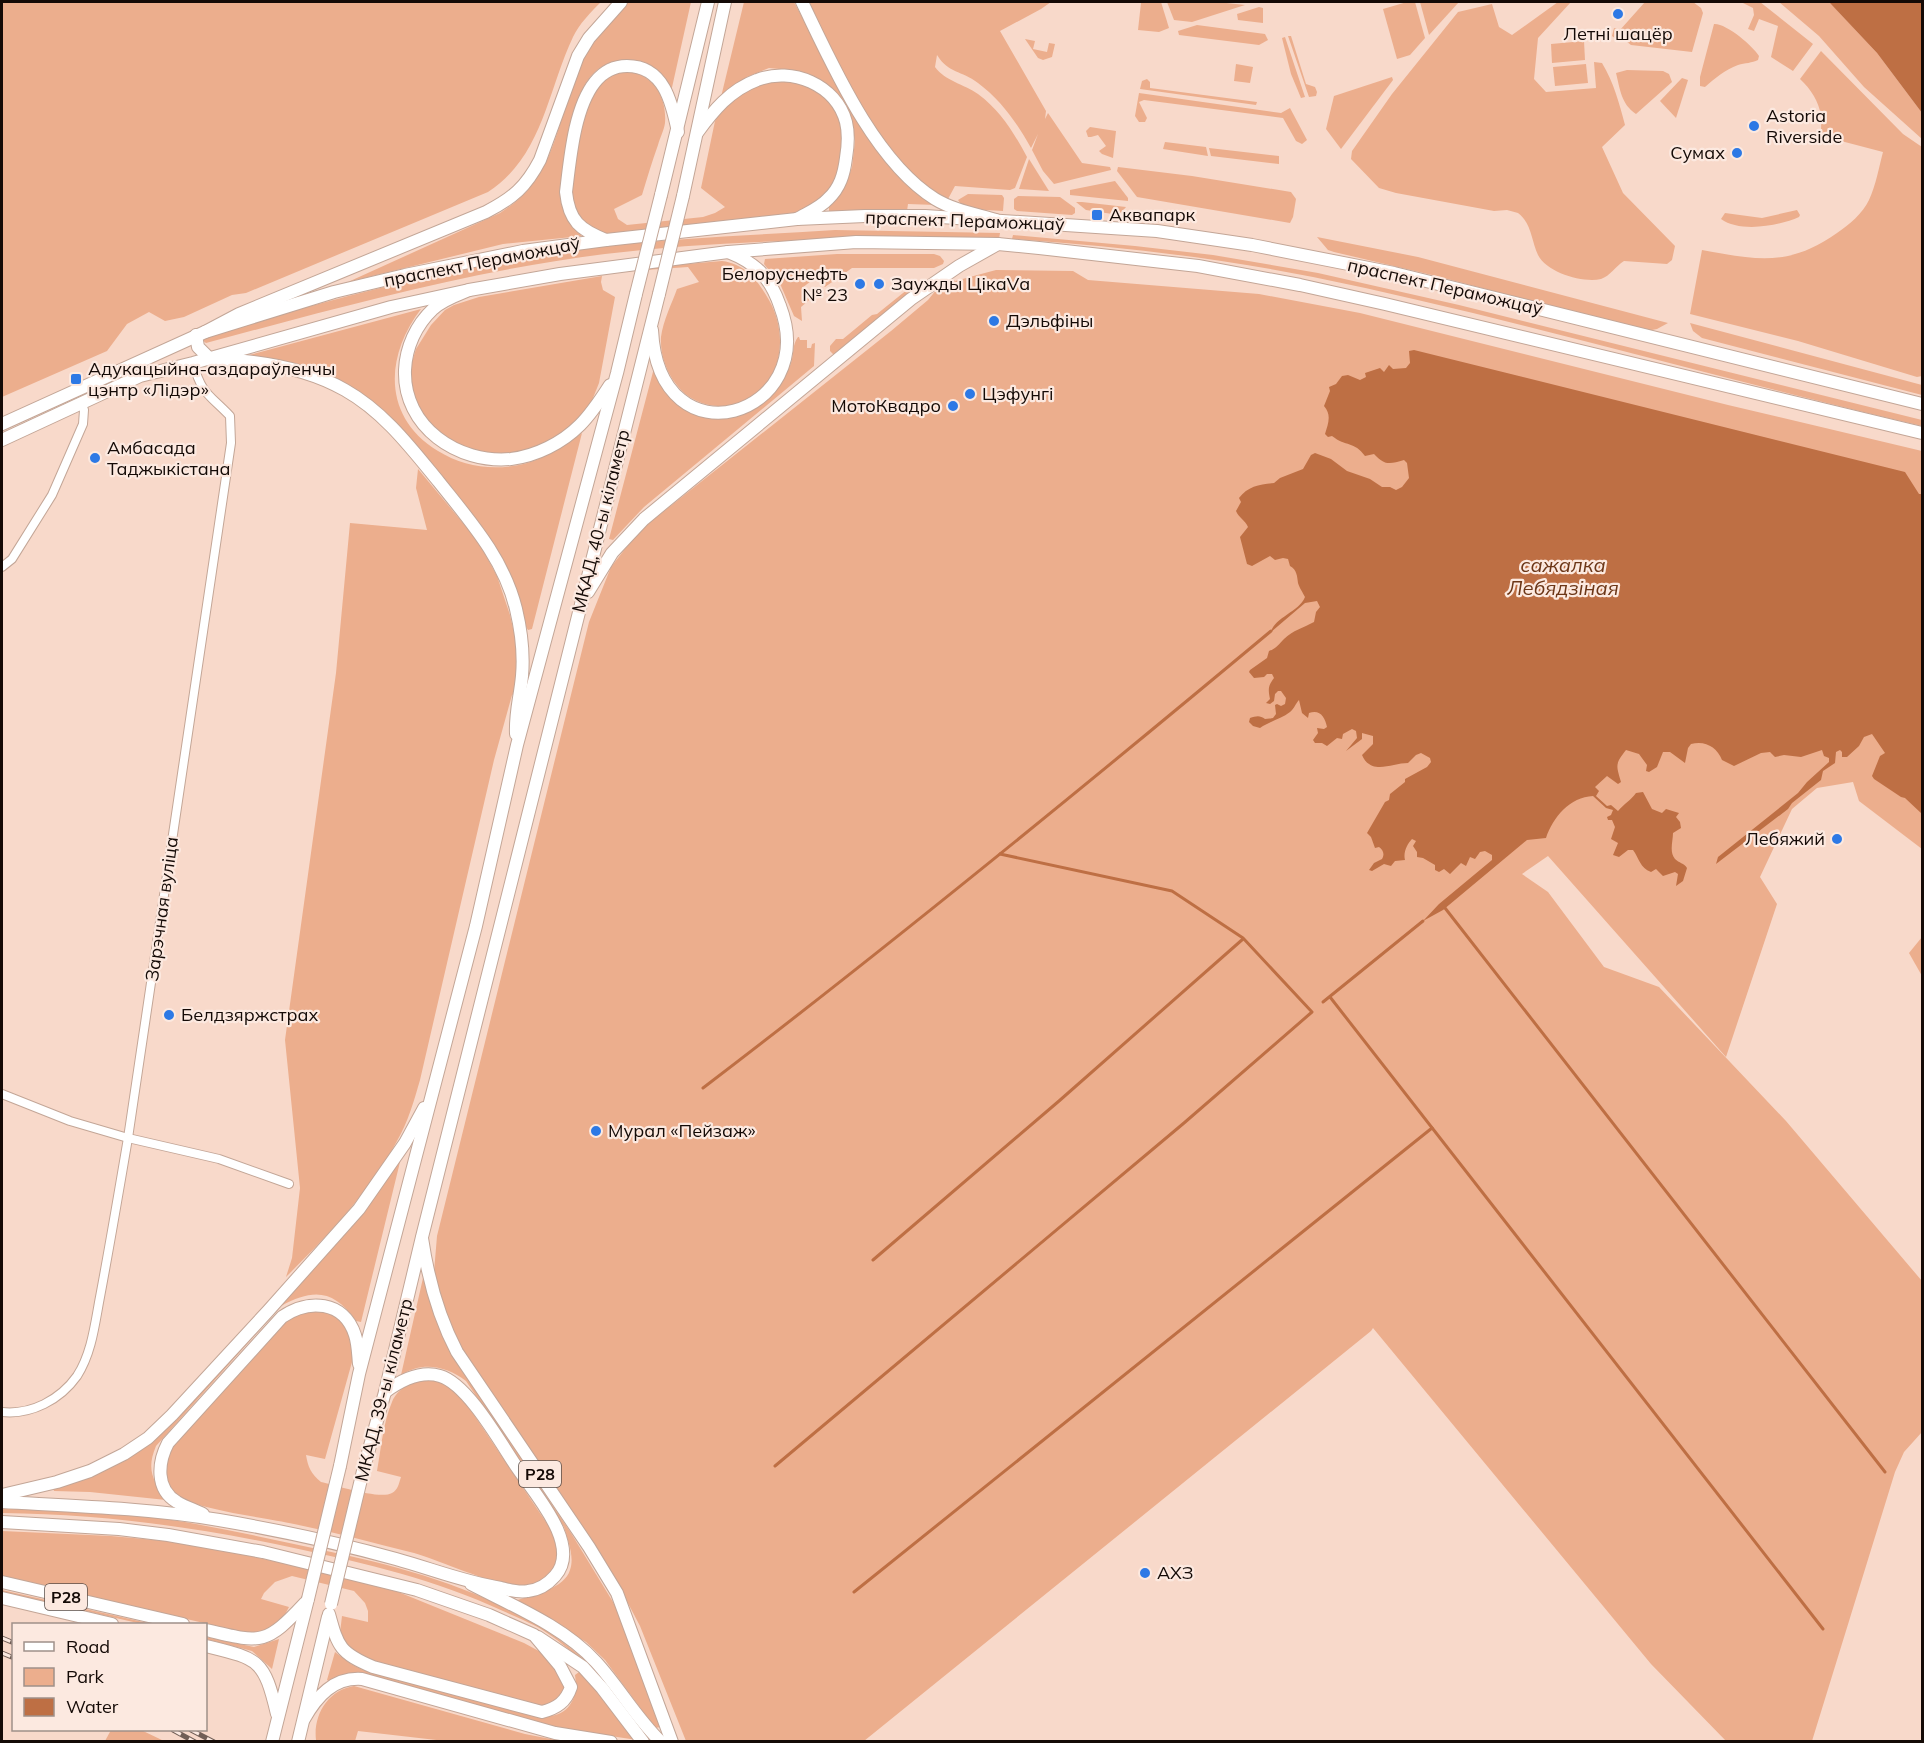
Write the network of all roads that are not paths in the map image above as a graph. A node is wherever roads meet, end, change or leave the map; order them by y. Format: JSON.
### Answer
{"nodes":[{"id":1,"x":621,"y":2,"type":"edge"},
{"id":2,"x":708,"y":2,"type":"edge"},
{"id":3,"x":725,"y":2,"type":"edge"},
{"id":4,"x":802,"y":2,"type":"edge"},
{"id":5,"x":678,"y":132,"type":"junction"},
{"id":6,"x":697,"y":133,"type":"junction"},
{"id":7,"x":797,"y":219,"type":"junction"},
{"id":8,"x":996,"y":220,"type":"junction"},
{"id":9,"x":606,"y":240,"type":"junction"},
{"id":10,"x":998,"y":244,"type":"junction"},
{"id":11,"x":728,"y":252,"type":"junction"},
{"id":12,"x":469,"y":290,"type":"junction"},
{"id":13,"x":652,"y":318,"type":"junction"},
{"id":14,"x":201,"y":334,"type":"junction"},
{"id":15,"x":210,"y":359,"type":"junction"},
{"id":16,"x":193,"y":363,"type":"junction"},
{"id":17,"x":617,"y":374,"type":"junction"},
{"id":18,"x":81,"y":402,"type":"junction"},
{"id":19,"x":1923,"y":404,"type":"edge"},
{"id":20,"x":2,"y":424,"type":"edge"},
{"id":21,"x":1923,"y":433,"type":"edge"},
{"id":22,"x":2,"y":440,"type":"edge"},
{"id":23,"x":2,"y":567,"type":"edge"},
{"id":24,"x":581,"y":603,"type":"junction"},
{"id":25,"x":517,"y":745,"type":"junction"},
{"id":26,"x":448,"y":1035,"type":"joint"},
{"id":27,"x":472,"y":1039,"type":"joint"},
{"id":28,"x":434,"y":1091,"type":"junction"},
{"id":29,"x":2,"y":1094,"type":"edge"},
{"id":30,"x":128,"y":1138,"type":"junction"},
{"id":31,"x":289,"y":1184,"type":"dead end"},
{"id":32,"x":422,"y":1237,"type":"junction"},
{"id":33,"x":359,"y":1374,"type":"junction"},
{"id":34,"x":385,"y":1392,"type":"junction"},
{"id":35,"x":2,"y":1412,"type":"edge"},
{"id":36,"x":2,"y":1495,"type":"edge"},
{"id":37,"x":2,"y":1502,"type":"edge"},
{"id":38,"x":215,"y":1519,"type":"junction"},
{"id":39,"x":3,"y":1523,"type":"edge"},
{"id":40,"x":2,"y":1582,"type":"edge"},
{"id":41,"x":469,"y":1583,"type":"junction"},
{"id":42,"x":2,"y":1598,"type":"edge"},
{"id":43,"x":307,"y":1600,"type":"junction"},
{"id":44,"x":330,"y":1609,"type":"junction"},
{"id":45,"x":108,"y":1623,"type":"edge"},
{"id":46,"x":179,"y":1623,"type":"edge"},
{"id":47,"x":207,"y":1630,"type":"edge"},
{"id":48,"x":534,"y":1635,"type":"junction"},
{"id":49,"x":207,"y":1646,"type":"edge"},
{"id":50,"x":278,"y":1718,"type":"junction"},
{"id":51,"x":304,"y":1719,"type":"junction"},
{"id":52,"x":273,"y":1736,"type":"edge"},
{"id":53,"x":299,"y":1739,"type":"edge"},
{"id":54,"x":611,"y":1742,"type":"edge"},
{"id":55,"x":644,"y":1742,"type":"edge"},
{"id":56,"x":661,"y":1742,"type":"edge"},
{"id":57,"x":672,"y":1742,"type":"edge"}],
"edges":[{"from":1,"to":14,"type":"main road"},
{"from":2,"to":5,"type":"main road","name":"МКАД, 40-ы кіламетр"},
{"from":3,"to":6,"type":"main road","name":"МКАД, 40-ы кіламетр"},
{"from":4,"to":8,"type":"main road"},
{"from":5,"to":9,"type":"main road"},
{"from":5,"to":17,"type":"main road","name":"МКАД, 40-ы кіламетр","bridge":true},
{"from":6,"to":7,"type":"main road"},
{"from":6,"to":13,"type":"main road","name":"МКАД, 40-ы кіламетр","bridge":true},
{"from":7,"to":8,"type":"main road","name":"праспект Пераможцаў"},
{"from":7,"to":9,"type":"main road","name":"праспект Пераможцаў"},
{"from":8,"to":19,"type":"main road","name":"праспект Пераможцаў"},
{"from":9,"to":14,"type":"main road","name":"праспект Пераможцаў"},
{"from":10,"to":11,"type":"main road","name":"праспект Пераможцаў"},
{"from":10,"to":21,"type":"main road","name":"праспект Пераможцаў"},
{"from":10,"to":24,"type":"main road"},
{"from":11,"to":12,"type":"main road","name":"праспект Пераможцаў"},
{"from":11,"to":13,"type":"main road"},
{"from":12,"to":15,"type":"main road"},
{"from":12,"to":17,"type":"main road"},
{"from":13,"to":24,"type":"main road","name":"МКАД, 40-ы кіламетр"},
{"from":14,"to":15,"type":"main road"},
{"from":14,"to":20,"type":"main road","name":"праспект Пераможцаў"},
{"from":15,"to":16,"type":"main road"},
{"from":15,"to":25,"type":"main road"},
{"from":16,"to":18,"type":"main road"},
{"from":16,"to":30,"type":"street","name":"Зарэчная вуліца"},
{"from":17,"to":25,"type":"main road","name":"МКАД, 40-ы кіламетр"},
{"from":18,"to":22,"type":"main road"},
{"from":18,"to":23,"type":"street"},
{"from":24,"to":27,"type":"main road","name":"МКАД, 40-ы кіламетр"},
{"from":25,"to":26,"type":"main road","name":"МКАД, 40-ы кіламетр"},
{"from":26,"to":28,"type":"main road","name":"МКАД, 39-ы кіламетр"},
{"from":27,"to":32,"type":"main road","name":"МКАД, 39-ы кіламетр"},
{"from":28,"to":33,"type":"main road","name":"МКАД, 39-ы кіламетр"},
{"from":28,"to":36,"type":"main road"},
{"from":29,"to":30,"type":"street"},
{"from":30,"to":31,"type":"street"},
{"from":30,"to":35,"type":"street","name":"Зарэчная вуліца"},
{"from":32,"to":34,"type":"main road","name":"МКАД, 39-ы кіламетр"},
{"from":32,"to":57,"type":"main road","number":"Р28"},
{"from":33,"to":38,"type":"main road","number":"Р28"},
{"from":33,"to":43,"type":"main road","name":"МКАД, 39-ы кіламетр","bridge":true},
{"from":34,"to":41,"type":"main road","number":"Р28"},
{"from":34,"to":44,"type":"main road","name":"МКАД, 39-ы кіламетр","bridge":true},
{"from":37,"to":38,"type":"main road","number":"Р28"},
{"from":38,"to":41,"type":"main road","number":"Р28"},
{"from":39,"to":48,"type":"main road"},
{"from":40,"to":46,"type":"main road","number":"Р28"},
{"from":41,"to":56,"type":"main road","number":"Р28"},
{"from":42,"to":45,"type":"main road","number":"Р28"},
{"from":43,"to":47,"type":"main road"},
{"from":43,"to":50,"type":"main road","name":"МКАД, 39-ы кіламетр"},
{"from":44,"to":48,"type":"main road"},
{"from":44,"to":51,"type":"main road","name":"МКАД, 39-ы кіламетр"},
{"from":48,"to":55,"type":"main road"},
{"from":49,"to":50,"type":"main road"},
{"from":50,"to":52,"type":"main road","name":"МКАД, 39-ы кіламетр"},
{"from":51,"to":53,"type":"main road","name":"МКАД, 39-ы кіламетр"},
{"from":51,"to":54,"type":"main road"}]}
